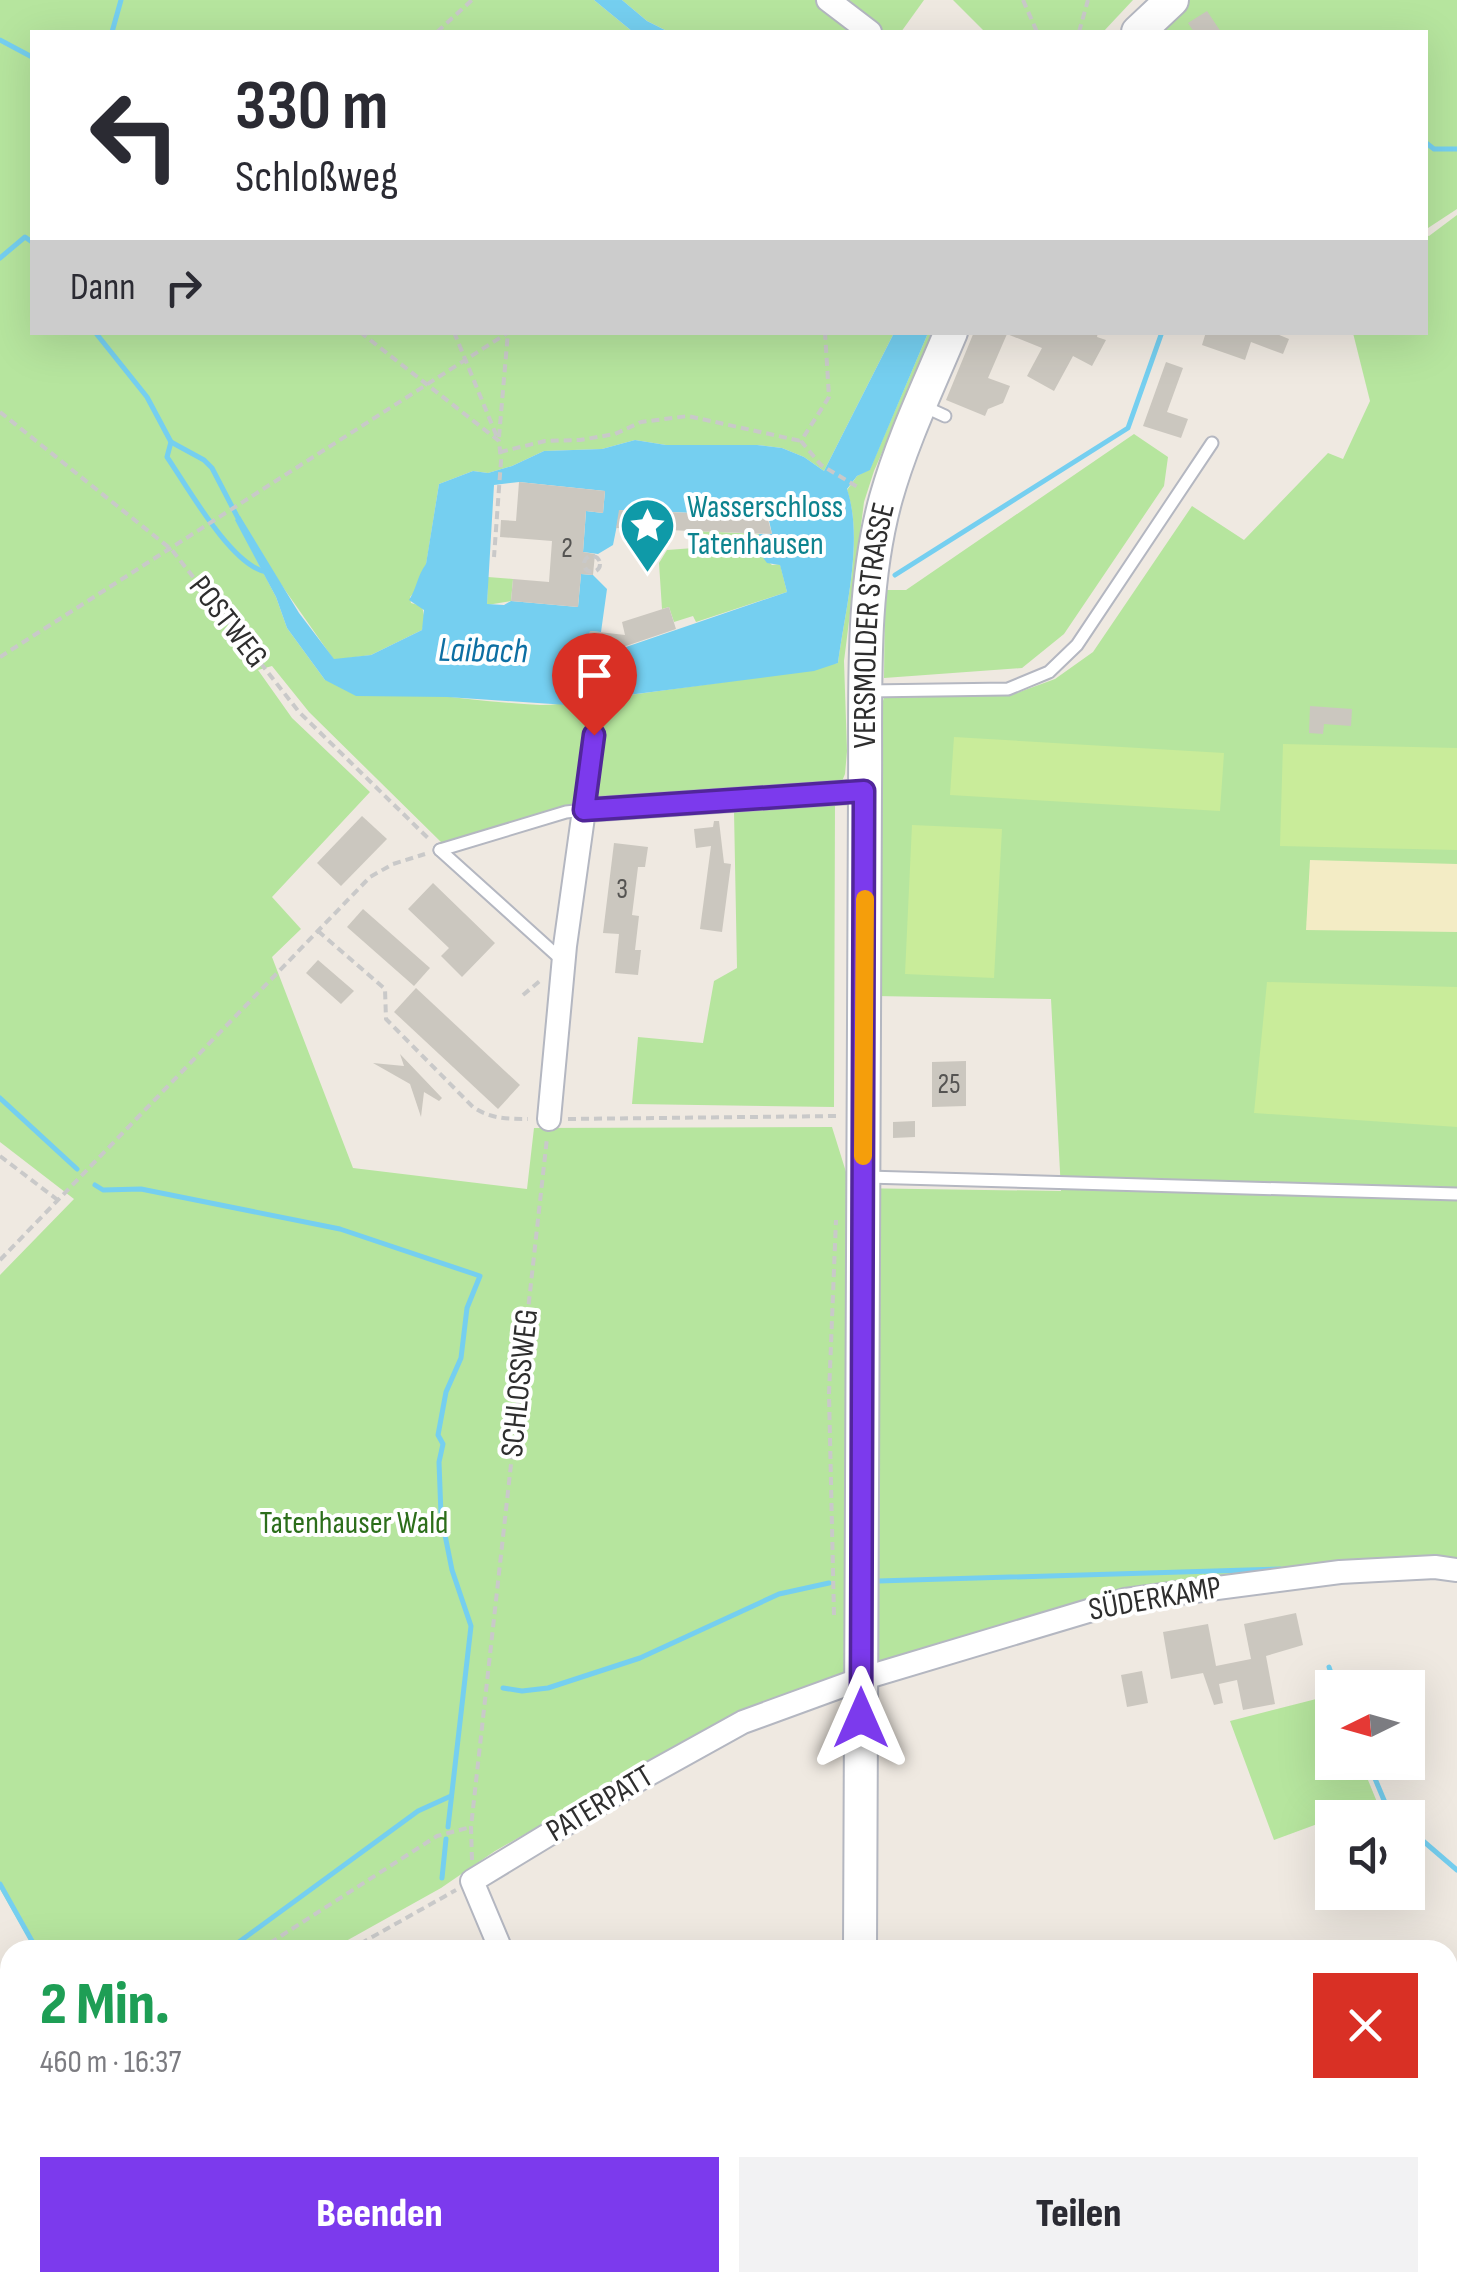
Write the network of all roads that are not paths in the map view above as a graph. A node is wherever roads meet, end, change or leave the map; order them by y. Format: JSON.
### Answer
{"nodes":[{"id":1,"x":828,"y":0,"type":"edge"},
{"id":2,"x":1172,"y":0,"type":"edge"},
{"id":3,"x":867,"y":30,"type":"edge"},
{"id":4,"x":1140,"y":30,"type":"edge"},
{"id":5,"x":950,"y":335,"type":"edge"},
{"id":6,"x":1212,"y":443,"type":"dead end"},
{"id":7,"x":866,"y":691,"type":"junction"},
{"id":8,"x":598,"y":697,"type":"dead end"},
{"id":9,"x":864,"y":791,"type":"junction"},
{"id":10,"x":584,"y":810,"type":"junction"},
{"id":11,"x":564,"y":961,"type":"junction"},
{"id":12,"x":550,"y":1119,"type":"road end"},
{"id":13,"x":862,"y":1176,"type":"junction"},
{"id":14,"x":1457,"y":1194,"type":"edge"},
{"id":15,"x":1457,"y":1570,"type":"edge"},
{"id":16,"x":861,"y":1680,"type":"junction"},
{"id":17,"x":497,"y":1940,"type":"edge"},
{"id":18,"x":860,"y":1940,"type":"edge"}],
"edges":[{"from":1,"to":3,"type":"street"},
{"from":2,"to":4,"type":"main road"},
{"from":5,"to":7,"type":"main road","name":"VERSMOLDER STRASSE"},
{"from":6,"to":7,"type":"lane"},
{"from":7,"to":9,"type":"main road","name":"VERSMOLDER STRASSE"},
{"from":8,"to":10,"type":"lane"},
{"from":9,"to":10,"type":"street"},
{"from":9,"to":13,"type":"main road","name":"VERSMOLDER STRASSE"},
{"from":10,"to":11,"type":"street"},
{"from":10,"to":11,"type":"lane"},
{"from":11,"to":12,"type":"street"},
{"from":13,"to":14,"type":"lane"},
{"from":13,"to":16,"type":"main road","name":"VERSMOLDER STRASSE"},
{"from":15,"to":16,"type":"street","name":"SÜDERKAMP"},
{"from":16,"to":17,"type":"street","name":"PATERPATT"},
{"from":16,"to":18,"type":"main road","name":"VERSMOLDER STRASSE"}]}
